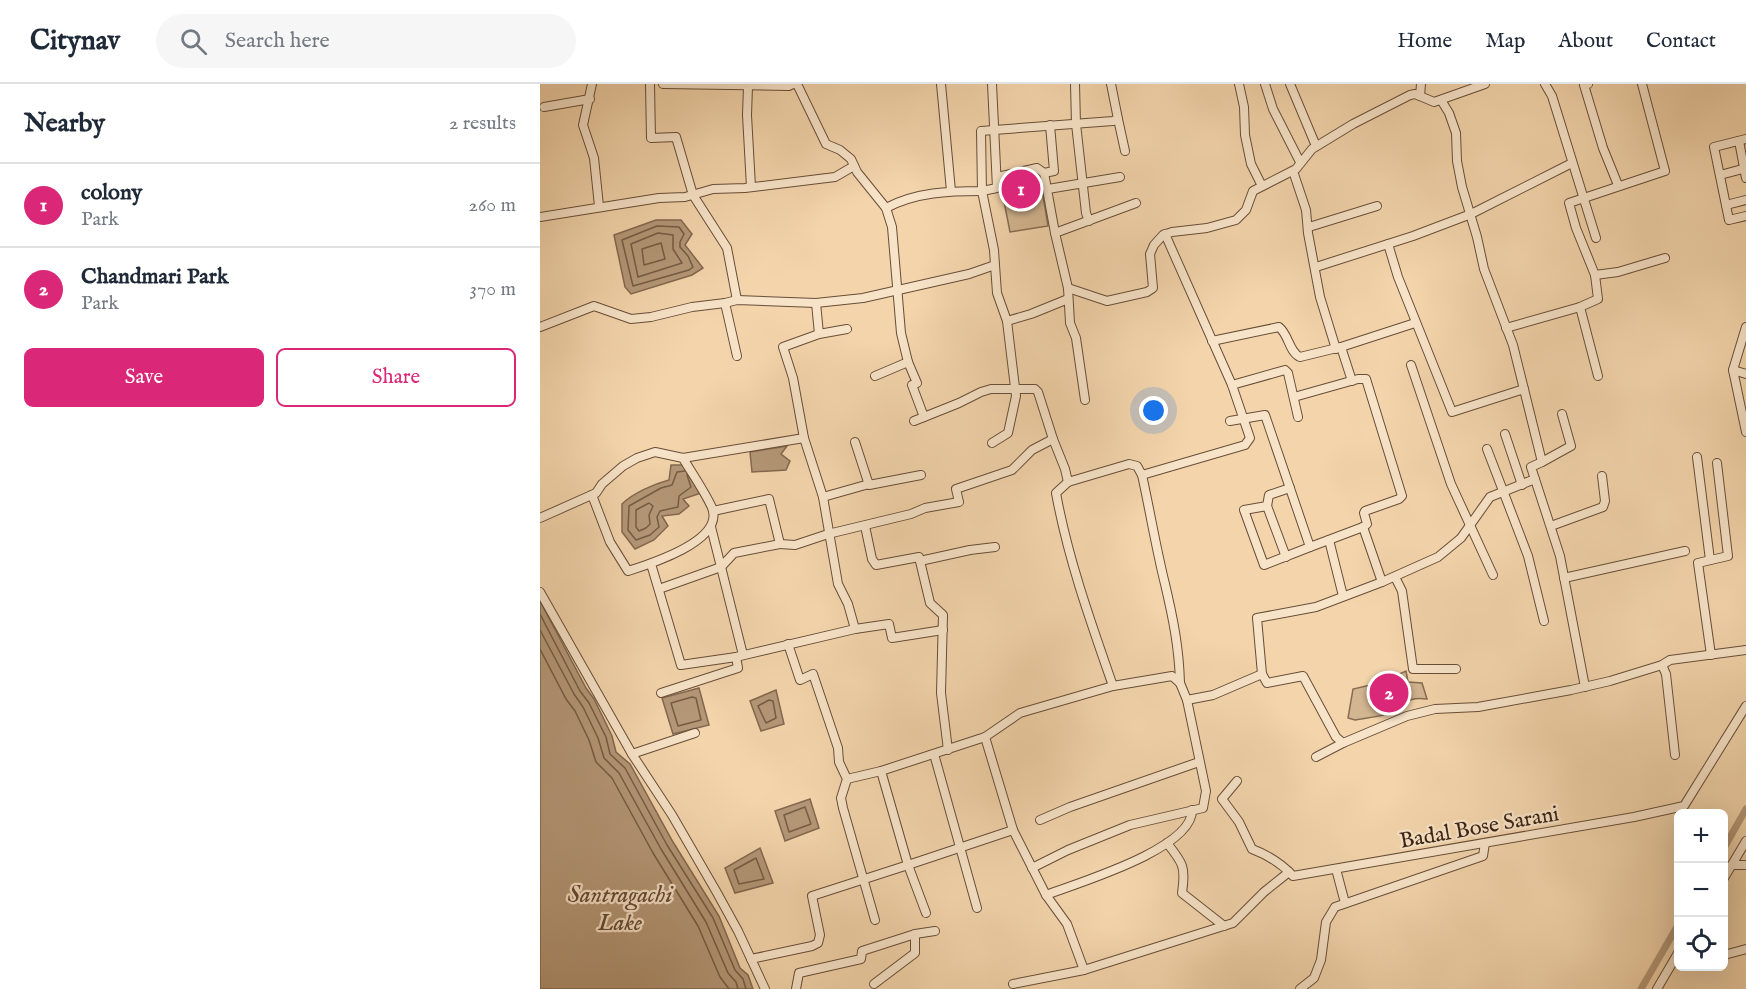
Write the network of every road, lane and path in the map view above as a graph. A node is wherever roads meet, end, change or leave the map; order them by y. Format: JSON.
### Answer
{"nodes":[{"id":1,"x":592,"y":84,"type":"edge"},
{"id":2,"x":650,"y":84,"type":"edge"},
{"id":3,"x":663,"y":84,"type":"edge"},
{"id":4,"x":795,"y":84,"type":"edge"},
{"id":5,"x":941,"y":84,"type":"edge"},
{"id":6,"x":992,"y":84,"type":"edge"},
{"id":7,"x":1075,"y":84,"type":"edge"},
{"id":8,"x":1111,"y":84,"type":"edge"},
{"id":9,"x":1239,"y":84,"type":"edge"},
{"id":10,"x":1266,"y":84,"type":"edge"},
{"id":11,"x":1290,"y":84,"type":"edge"},
{"id":12,"x":1421,"y":84,"type":"edge"},
{"id":13,"x":1485,"y":84,"type":"edge"},
{"id":14,"x":1545,"y":84,"type":"edge"},
{"id":15,"x":1588,"y":84,"type":"edge"},
{"id":16,"x":1642,"y":84,"type":"edge"},
{"id":17,"x":748,"y":86,"type":"junction"},
{"id":18,"x":1420,"y":96,"type":"junction"},
{"id":19,"x":590,"y":99,"type":"junction"},
{"id":20,"x":1441,"y":100,"type":"junction"},
{"id":21,"x":544,"y":107,"type":"dead end"},
{"id":22,"x":1118,"y":119,"type":"junction"},
{"id":23,"x":1076,"y":124,"type":"junction"},
{"id":24,"x":1050,"y":126,"type":"junction"},
{"id":25,"x":994,"y":129,"type":"junction"},
{"id":26,"x":1742,"y":140,"type":"edge"},
{"id":27,"x":1316,"y":146,"type":"junction"},
{"id":28,"x":1125,"y":151,"type":"dead end"},
{"id":29,"x":1300,"y":162,"type":"junction"},
{"id":30,"x":1572,"y":163,"type":"junction"},
{"id":31,"x":854,"y":166,"type":"junction"},
{"id":32,"x":1745,"y":168,"type":"edge"},
{"id":33,"x":1293,"y":171,"type":"junction"},
{"id":34,"x":1044,"y":173,"type":"junction"},
{"id":35,"x":1720,"y":175,"type":"junction"},
{"id":36,"x":997,"y":177,"type":"junction"},
{"id":37,"x":1120,"y":177,"type":"dead end"},
{"id":38,"x":1746,"y":178,"type":"edge"},
{"id":39,"x":1083,"y":182,"type":"junction"},
{"id":40,"x":1618,"y":185,"type":"junction"},
{"id":41,"x":1262,"y":186,"type":"junction"},
{"id":42,"x":751,"y":187,"type":"junction"},
{"id":43,"x":1048,"y":189,"type":"junction"},
{"id":44,"x":951,"y":191,"type":"junction"},
{"id":45,"x":982,"y":191,"type":"junction"},
{"id":46,"x":693,"y":195,"type":"junction"},
{"id":47,"x":1583,"y":198,"type":"junction"},
{"id":48,"x":1746,"y":200,"type":"edge"},
{"id":49,"x":1136,"y":203,"type":"dead end"},
{"id":50,"x":1377,"y":206,"type":"dead end"},
{"id":51,"x":1726,"y":206,"type":"junction"},
{"id":52,"x":599,"y":207,"type":"junction"},
{"id":53,"x":886,"y":208,"type":"junction"},
{"id":54,"x":1470,"y":214,"type":"junction"},
{"id":55,"x":1746,"y":216,"type":"edge"},
{"id":56,"x":540,"y":217,"type":"edge"},
{"id":57,"x":1089,"y":221,"type":"junction"},
{"id":58,"x":1309,"y":227,"type":"junction"},
{"id":59,"x":1055,"y":233,"type":"junction"},
{"id":60,"x":1165,"y":234,"type":"junction"},
{"id":61,"x":1596,"y":238,"type":"dead end"},
{"id":62,"x":1388,"y":244,"type":"junction"},
{"id":63,"x":1665,"y":258,"type":"dead end"},
{"id":64,"x":995,"y":266,"type":"junction"},
{"id":65,"x":1316,"y":267,"type":"junction"},
{"id":66,"x":1595,"y":275,"type":"junction"},
{"id":67,"x":1068,"y":288,"type":"junction"},
{"id":68,"x":897,"y":290,"type":"junction"},
{"id":69,"x":1068,"y":299,"type":"junction"},
{"id":70,"x":737,"y":300,"type":"junction"},
{"id":71,"x":725,"y":303,"type":"junction"},
{"id":72,"x":816,"y":303,"type":"junction"},
{"id":73,"x":1580,"y":307,"type":"junction"},
{"id":74,"x":1007,"y":321,"type":"junction"},
{"id":75,"x":1415,"y":323,"type":"junction"},
{"id":76,"x":540,"y":327,"type":"edge"},
{"id":77,"x":1746,"y":327,"type":"edge"},
{"id":78,"x":1506,"y":328,"type":"junction"},
{"id":79,"x":847,"y":329,"type":"dead end"},
{"id":80,"x":819,"y":333,"type":"junction"},
{"id":81,"x":1212,"y":341,"type":"junction"},
{"id":82,"x":1338,"y":348,"type":"junction"},
{"id":83,"x":737,"y":356,"type":"dead end"},
{"id":84,"x":908,"y":362,"type":"junction"},
{"id":85,"x":1411,"y":365,"type":"dead end"},
{"id":86,"x":1733,"y":370,"type":"junction"},
{"id":87,"x":1746,"y":374,"type":"edge"},
{"id":88,"x":875,"y":376,"type":"dead end"},
{"id":89,"x":1598,"y":376,"type":"dead end"},
{"id":90,"x":1352,"y":381,"type":"junction"},
{"id":91,"x":1232,"y":385,"type":"junction"},
{"id":92,"x":1015,"y":389,"type":"junction"},
{"id":93,"x":1524,"y":389,"type":"junction"},
{"id":94,"x":1294,"y":397,"type":"junction"},
{"id":95,"x":1085,"y":400,"type":"dead end"},
{"id":96,"x":1562,"y":414,"type":"dead end"},
{"id":97,"x":924,"y":417,"type":"junction"},
{"id":98,"x":1298,"y":417,"type":"dead end"},
{"id":99,"x":1244,"y":419,"type":"junction"},
{"id":100,"x":914,"y":421,"type":"dead end"},
{"id":101,"x":1230,"y":421,"type":"dead end"},
{"id":102,"x":1746,"y":432,"type":"edge"},
{"id":103,"x":1505,"y":434,"type":"dead end"},
{"id":104,"x":804,"y":438,"type":"junction"},
{"id":105,"x":1053,"y":439,"type":"junction"},
{"id":106,"x":855,"y":442,"type":"dead end"},
{"id":107,"x":992,"y":443,"type":"dead end"},
{"id":108,"x":1487,"y":449,"type":"dead end"},
{"id":109,"x":683,"y":458,"type":"junction"},
{"id":110,"x":1697,"y":458,"type":"dead end"},
{"id":111,"x":1542,"y":462,"type":"junction"},
{"id":112,"x":1717,"y":463,"type":"dead end"},
{"id":113,"x":921,"y":475,"type":"dead end"},
{"id":114,"x":1142,"y":475,"type":"junction"},
{"id":115,"x":1602,"y":476,"type":"dead end"},
{"id":116,"x":1535,"y":479,"type":"junction"},
{"id":117,"x":1068,"y":482,"type":"junction"},
{"id":118,"x":869,"y":484,"type":"junction"},
{"id":119,"x":1522,"y":484,"type":"junction"},
{"id":120,"x":1290,"y":488,"type":"junction"},
{"id":121,"x":1504,"y":492,"type":"junction"},
{"id":122,"x":592,"y":495,"type":"junction"},
{"id":123,"x":823,"y":497,"type":"junction"},
{"id":124,"x":1267,"y":506,"type":"junction"},
{"id":125,"x":713,"y":511,"type":"junction"},
{"id":126,"x":540,"y":518,"type":"edge"},
{"id":127,"x":866,"y":526,"type":"junction"},
{"id":128,"x":1470,"y":526,"type":"junction"},
{"id":129,"x":1551,"y":526,"type":"junction"},
{"id":130,"x":711,"y":527,"type":"junction"},
{"id":131,"x":1363,"y":527,"type":"junction"},
{"id":132,"x":828,"y":534,"type":"junction"},
{"id":133,"x":1329,"y":540,"type":"junction"},
{"id":134,"x":780,"y":544,"type":"junction"},
{"id":135,"x":995,"y":547,"type":"dead end"},
{"id":136,"x":1310,"y":547,"type":"junction"},
{"id":137,"x":1684,"y":551,"type":"dead end"},
{"id":138,"x":1286,"y":556,"type":"junction"},
{"id":139,"x":1710,"y":560,"type":"junction"},
{"id":140,"x":920,"y":561,"type":"junction"},
{"id":141,"x":651,"y":564,"type":"junction"},
{"id":142,"x":721,"y":567,"type":"junction"},
{"id":143,"x":1493,"y":575,"type":"dead end"},
{"id":144,"x":1395,"y":577,"type":"junction"},
{"id":145,"x":1564,"y":578,"type":"junction"},
{"id":146,"x":1382,"y":582,"type":"junction"},
{"id":147,"x":659,"y":589,"type":"junction"},
{"id":148,"x":540,"y":592,"type":"edge"},
{"id":149,"x":1343,"y":596,"type":"junction"},
{"id":150,"x":1544,"y":621,"type":"dead end"},
{"id":151,"x":855,"y":629,"type":"junction"},
{"id":152,"x":943,"y":630,"type":"junction"},
{"id":153,"x":788,"y":644,"type":"junction"},
{"id":154,"x":1746,"y":650,"type":"edge"},
{"id":155,"x":1711,"y":655,"type":"junction"},
{"id":156,"x":739,"y":656,"type":"junction"},
{"id":157,"x":1662,"y":665,"type":"junction"},
{"id":158,"x":1455,"y":669,"type":"dead end"},
{"id":159,"x":1262,"y":675,"type":"junction"},
{"id":160,"x":1180,"y":683,"type":"junction"},
{"id":161,"x":1113,"y":686,"type":"junction"},
{"id":162,"x":1585,"y":687,"type":"junction"},
{"id":163,"x":661,"y":693,"type":"dead end"},
{"id":164,"x":1186,"y":700,"type":"junction"},
{"id":165,"x":1746,"y":706,"type":"edge"},
{"id":166,"x":695,"y":733,"type":"dead end"},
{"id":167,"x":985,"y":737,"type":"junction"},
{"id":168,"x":1343,"y":743,"type":"junction"},
{"id":169,"x":947,"y":750,"type":"junction"},
{"id":170,"x":632,"y":754,"type":"junction"},
{"id":171,"x":934,"y":754,"type":"junction"},
{"id":172,"x":1676,"y":755,"type":"dead end"},
{"id":173,"x":1316,"y":758,"type":"dead end"},
{"id":174,"x":1199,"y":762,"type":"junction"},
{"id":175,"x":881,"y":771,"type":"junction"},
{"id":176,"x":847,"y":779,"type":"junction"},
{"id":177,"x":1237,"y":781,"type":"dead end"},
{"id":178,"x":1191,"y":810,"type":"junction"},
{"id":179,"x":1040,"y":820,"type":"dead end"},
{"id":180,"x":1013,"y":830,"type":"junction"},
{"id":181,"x":1746,"y":841,"type":"edge"},
{"id":182,"x":1167,"y":843,"type":"junction"},
{"id":183,"x":1485,"y":843,"type":"junction"},
{"id":184,"x":960,"y":849,"type":"junction"},
{"id":185,"x":908,"y":865,"type":"junction"},
{"id":186,"x":1731,"y":865,"type":"junction"},
{"id":187,"x":1746,"y":865,"type":"edge"},
{"id":188,"x":1032,"y":868,"type":"junction"},
{"id":189,"x":1336,"y":869,"type":"junction"},
{"id":190,"x":1728,"y":871,"type":"edge"},
{"id":191,"x":1289,"y":872,"type":"junction"},
{"id":192,"x":862,"y":880,"type":"junction"},
{"id":193,"x":1046,"y":895,"type":"junction"},
{"id":194,"x":1345,"y":903,"type":"junction"},
{"id":195,"x":977,"y":908,"type":"dead end"},
{"id":196,"x":926,"y":913,"type":"dead end"},
{"id":197,"x":875,"y":920,"type":"dead end"},
{"id":198,"x":1224,"y":926,"type":"junction"},
{"id":199,"x":935,"y":931,"type":"dead end"},
{"id":200,"x":915,"y":934,"type":"junction"},
{"id":201,"x":1746,"y":949,"type":"edge"},
{"id":202,"x":1728,"y":954,"type":"edge"},
{"id":203,"x":751,"y":959,"type":"junction"},
{"id":204,"x":1674,"y":960,"type":"edge"},
{"id":205,"x":1084,"y":970,"type":"junction"},
{"id":206,"x":874,"y":984,"type":"dead end"},
{"id":207,"x":1013,"y":984,"type":"dead end"},
{"id":208,"x":765,"y":989,"type":"edge"},
{"id":209,"x":796,"y":989,"type":"edge"},
{"id":210,"x":1300,"y":989,"type":"edge"},
{"id":211,"x":1657,"y":989,"type":"edge"}],
"edges":[{"from":1,"to":19,"type":"street"},
{"from":2,"to":46,"type":"street"},
{"from":3,"to":17,"type":"street"},
{"from":4,"to":17,"type":"street"},
{"from":4,"to":31,"type":"street"},
{"from":5,"to":44,"type":"street"},
{"from":6,"to":25,"type":"street"},
{"from":7,"to":23,"type":"street"},
{"from":8,"to":22,"type":"street"},
{"from":9,"to":41,"type":"street"},
{"from":10,"to":29,"type":"street"},
{"from":11,"to":27,"type":"street"},
{"from":12,"to":18,"type":"street"},
{"from":13,"to":20,"type":"street"},
{"from":14,"to":30,"type":"street"},
{"from":15,"to":40,"type":"street"},
{"from":16,"to":40,"type":"street"},
{"from":17,"to":42,"type":"street"},
{"from":18,"to":20,"type":"street"},
{"from":18,"to":27,"type":"street"},
{"from":19,"to":21,"type":"street"},
{"from":19,"to":52,"type":"street"},
{"from":20,"to":54,"type":"street"},
{"from":22,"to":23,"type":"street"},
{"from":22,"to":28,"type":"street"},
{"from":23,"to":24,"type":"street"},
{"from":23,"to":39,"type":"street"},
{"from":24,"to":25,"type":"street"},
{"from":24,"to":34,"type":"street"},
{"from":25,"to":36,"type":"street"},
{"from":25,"to":45,"type":"street"},
{"from":26,"to":32,"type":"street"},
{"from":26,"to":35,"type":"street"},
{"from":27,"to":29,"type":"street"},
{"from":29,"to":33,"type":"street"},
{"from":30,"to":47,"type":"street"},
{"from":30,"to":54,"type":"street"},
{"from":31,"to":42,"type":"street"},
{"from":31,"to":53,"type":"street"},
{"from":32,"to":35,"type":"street"},
{"from":32,"to":38,"type":"street"},
{"from":33,"to":41,"type":"street"},
{"from":33,"to":58,"type":"street"},
{"from":34,"to":36,"type":"street"},
{"from":34,"to":43,"type":"street"},
{"from":35,"to":51,"type":"street"},
{"from":36,"to":45,"type":"street"},
{"from":37,"to":39,"type":"street"},
{"from":39,"to":43,"type":"street"},
{"from":39,"to":57,"type":"street"},
{"from":40,"to":47,"type":"street"},
{"from":41,"to":60,"type":"street"},
{"from":42,"to":46,"type":"street"},
{"from":43,"to":59,"type":"street"},
{"from":44,"to":45,"type":"street"},
{"from":44,"to":53,"type":"street"},
{"from":45,"to":64,"type":"street"},
{"from":46,"to":52,"type":"street"},
{"from":46,"to":70,"type":"street"},
{"from":47,"to":61,"type":"street"},
{"from":47,"to":66,"type":"street"},
{"from":48,"to":51,"type":"street"},
{"from":49,"to":57,"type":"street"},
{"from":50,"to":58,"type":"street"},
{"from":51,"to":55,"type":"street"},
{"from":52,"to":56,"type":"street"},
{"from":53,"to":68,"type":"street"},
{"from":54,"to":62,"type":"street"},
{"from":54,"to":78,"type":"street"},
{"from":57,"to":59,"type":"street"},
{"from":58,"to":65,"type":"street"},
{"from":59,"to":67,"type":"street"},
{"from":60,"to":67,"type":"street"},
{"from":60,"to":81,"type":"street"},
{"from":62,"to":65,"type":"street"},
{"from":62,"to":75,"type":"street"},
{"from":63,"to":66,"type":"street"},
{"from":64,"to":68,"type":"street"},
{"from":64,"to":74,"type":"street"},
{"from":65,"to":82,"type":"street"},
{"from":66,"to":73,"type":"street"},
{"from":67,"to":69,"type":"street"},
{"from":68,"to":72,"type":"street"},
{"from":68,"to":84,"type":"street"},
{"from":69,"to":74,"type":"street"},
{"from":69,"to":95,"type":"street"},
{"from":70,"to":71,"type":"street"},
{"from":70,"to":72,"type":"street"},
{"from":71,"to":76,"type":"street"},
{"from":71,"to":83,"type":"street"},
{"from":72,"to":80,"type":"street"},
{"from":73,"to":78,"type":"street"},
{"from":73,"to":89,"type":"street"},
{"from":74,"to":92,"type":"street"},
{"from":75,"to":82,"type":"street"},
{"from":75,"to":93,"type":"street"},
{"from":77,"to":86,"type":"street"},
{"from":78,"to":93,"type":"street"},
{"from":79,"to":80,"type":"street"},
{"from":80,"to":104,"type":"street"},
{"from":81,"to":82,"type":"street"},
{"from":81,"to":91,"type":"street"},
{"from":82,"to":90,"type":"street"},
{"from":84,"to":88,"type":"street"},
{"from":84,"to":97,"type":"street"},
{"from":85,"to":128,"type":"street"},
{"from":86,"to":87,"type":"street"},
{"from":86,"to":102,"type":"street"},
{"from":90,"to":94,"type":"street"},
{"from":90,"to":131,"type":"street"},
{"from":91,"to":94,"type":"street"},
{"from":91,"to":99,"type":"street"},
{"from":92,"to":97,"type":"street"},
{"from":92,"to":105,"type":"street"},
{"from":92,"to":107,"type":"street"},
{"from":93,"to":111,"type":"street"},
{"from":94,"to":98,"type":"street"},
{"from":96,"to":111,"type":"street"},
{"from":97,"to":100,"type":"street"},
{"from":99,"to":101,"type":"street"},
{"from":99,"to":114,"type":"street"},
{"from":99,"to":120,"type":"street"},
{"from":103,"to":119,"type":"street"},
{"from":104,"to":109,"type":"street"},
{"from":104,"to":123,"type":"street"},
{"from":105,"to":117,"type":"street"},
{"from":105,"to":127,"type":"street"},
{"from":106,"to":118,"type":"street"},
{"from":108,"to":121,"type":"street"},
{"from":109,"to":122,"type":"street"},
{"from":109,"to":125,"type":"street"},
{"from":110,"to":139,"type":"street"},
{"from":111,"to":116,"type":"street"},
{"from":112,"to":139,"type":"street"},
{"from":113,"to":118,"type":"street"},
{"from":114,"to":117,"type":"street"},
{"from":114,"to":160,"type":"street"},
{"from":115,"to":129,"type":"street"},
{"from":116,"to":119,"type":"street"},
{"from":116,"to":129,"type":"street"},
{"from":117,"to":161,"type":"street"},
{"from":118,"to":123,"type":"street"},
{"from":119,"to":121,"type":"street"},
{"from":120,"to":124,"type":"street"},
{"from":120,"to":136,"type":"street"},
{"from":121,"to":128,"type":"street"},
{"from":121,"to":150,"type":"street"},
{"from":122,"to":126,"type":"street"},
{"from":122,"to":141,"type":"street"},
{"from":123,"to":132,"type":"street"},
{"from":124,"to":138,"type":"street"},
{"from":124,"to":138,"type":"street"},
{"from":125,"to":130,"type":"street"},
{"from":125,"to":134,"type":"street"},
{"from":127,"to":132,"type":"street"},
{"from":127,"to":140,"type":"street"},
{"from":128,"to":143,"type":"street"},
{"from":128,"to":144,"type":"street"},
{"from":129,"to":145,"type":"street"},
{"from":130,"to":141,"type":"street"},
{"from":130,"to":142,"type":"street"},
{"from":131,"to":133,"type":"street"},
{"from":131,"to":146,"type":"street"},
{"from":132,"to":134,"type":"street"},
{"from":132,"to":151,"type":"street"},
{"from":133,"to":136,"type":"street"},
{"from":133,"to":149,"type":"street"},
{"from":134,"to":142,"type":"street"},
{"from":135,"to":140,"type":"street"},
{"from":136,"to":138,"type":"street"},
{"from":137,"to":145,"type":"street"},
{"from":139,"to":155,"type":"street"},
{"from":140,"to":152,"type":"street"},
{"from":141,"to":147,"type":"street"},
{"from":142,"to":147,"type":"street"},
{"from":142,"to":156,"type":"street"},
{"from":144,"to":146,"type":"street"},
{"from":144,"to":158,"type":"street"},
{"from":145,"to":162,"type":"street"},
{"from":146,"to":149,"type":"street"},
{"from":147,"to":156,"type":"street"},
{"from":148,"to":170,"type":"street"},
{"from":149,"to":159,"type":"street"},
{"from":151,"to":152,"type":"street"},
{"from":151,"to":153,"type":"street"},
{"from":152,"to":169,"type":"street"},
{"from":153,"to":156,"type":"street"},
{"from":153,"to":176,"type":"street"},
{"from":154,"to":155,"type":"street"},
{"from":155,"to":157,"type":"street"},
{"from":156,"to":163,"type":"street"},
{"from":157,"to":162,"type":"street"},
{"from":157,"to":172,"type":"street"},
{"from":159,"to":164,"type":"street"},
{"from":159,"to":168,"type":"street"},
{"from":160,"to":161,"type":"street"},
{"from":160,"to":164,"type":"street"},
{"from":161,"to":167,"type":"street"},
{"from":162,"to":168,"type":"street"},
{"from":164,"to":174,"type":"street"},
{"from":165,"to":183,"type":"street","name":"Badal Bose Sarani"},
{"from":166,"to":170,"type":"street"},
{"from":167,"to":169,"type":"street"},
{"from":167,"to":180,"type":"street"},
{"from":168,"to":173,"type":"street"},
{"from":169,"to":171,"type":"street"},
{"from":170,"to":203,"type":"street"},
{"from":171,"to":175,"type":"street"},
{"from":171,"to":184,"type":"street"},
{"from":174,"to":178,"type":"street"},
{"from":174,"to":179,"type":"street"},
{"from":175,"to":176,"type":"street"},
{"from":175,"to":185,"type":"street"},
{"from":176,"to":192,"type":"street"},
{"from":177,"to":191,"type":"street"},
{"from":178,"to":182,"type":"street"},
{"from":178,"to":188,"type":"street"},
{"from":180,"to":184,"type":"street"},
{"from":180,"to":188,"type":"street"},
{"from":181,"to":186,"type":"street"},
{"from":182,"to":193,"type":"street"},
{"from":182,"to":198,"type":"street"},
{"from":183,"to":189,"type":"street","name":"Badal Bose Sarani"},
{"from":183,"to":194,"type":"street"},
{"from":184,"to":185,"type":"street"},
{"from":184,"to":195,"type":"street"},
{"from":185,"to":192,"type":"street"},
{"from":185,"to":196,"type":"street"},
{"from":186,"to":187,"type":"street"},
{"from":186,"to":190,"type":"street"},
{"from":188,"to":193,"type":"street"},
{"from":189,"to":191,"type":"street","name":"Badal Bose Sarani"},
{"from":189,"to":194,"type":"street"},
{"from":191,"to":198,"type":"street"},
{"from":192,"to":197,"type":"street"},
{"from":192,"to":203,"type":"street"},
{"from":193,"to":205,"type":"street"},
{"from":194,"to":210,"type":"street"},
{"from":198,"to":205,"type":"street"},
{"from":199,"to":200,"type":"street"},
{"from":200,"to":206,"type":"street"},
{"from":200,"to":209,"type":"street"},
{"from":201,"to":202,"type":"street"},
{"from":203,"to":208,"type":"street"},
{"from":204,"to":211,"type":"street"},
{"from":205,"to":207,"type":"street"}]}
